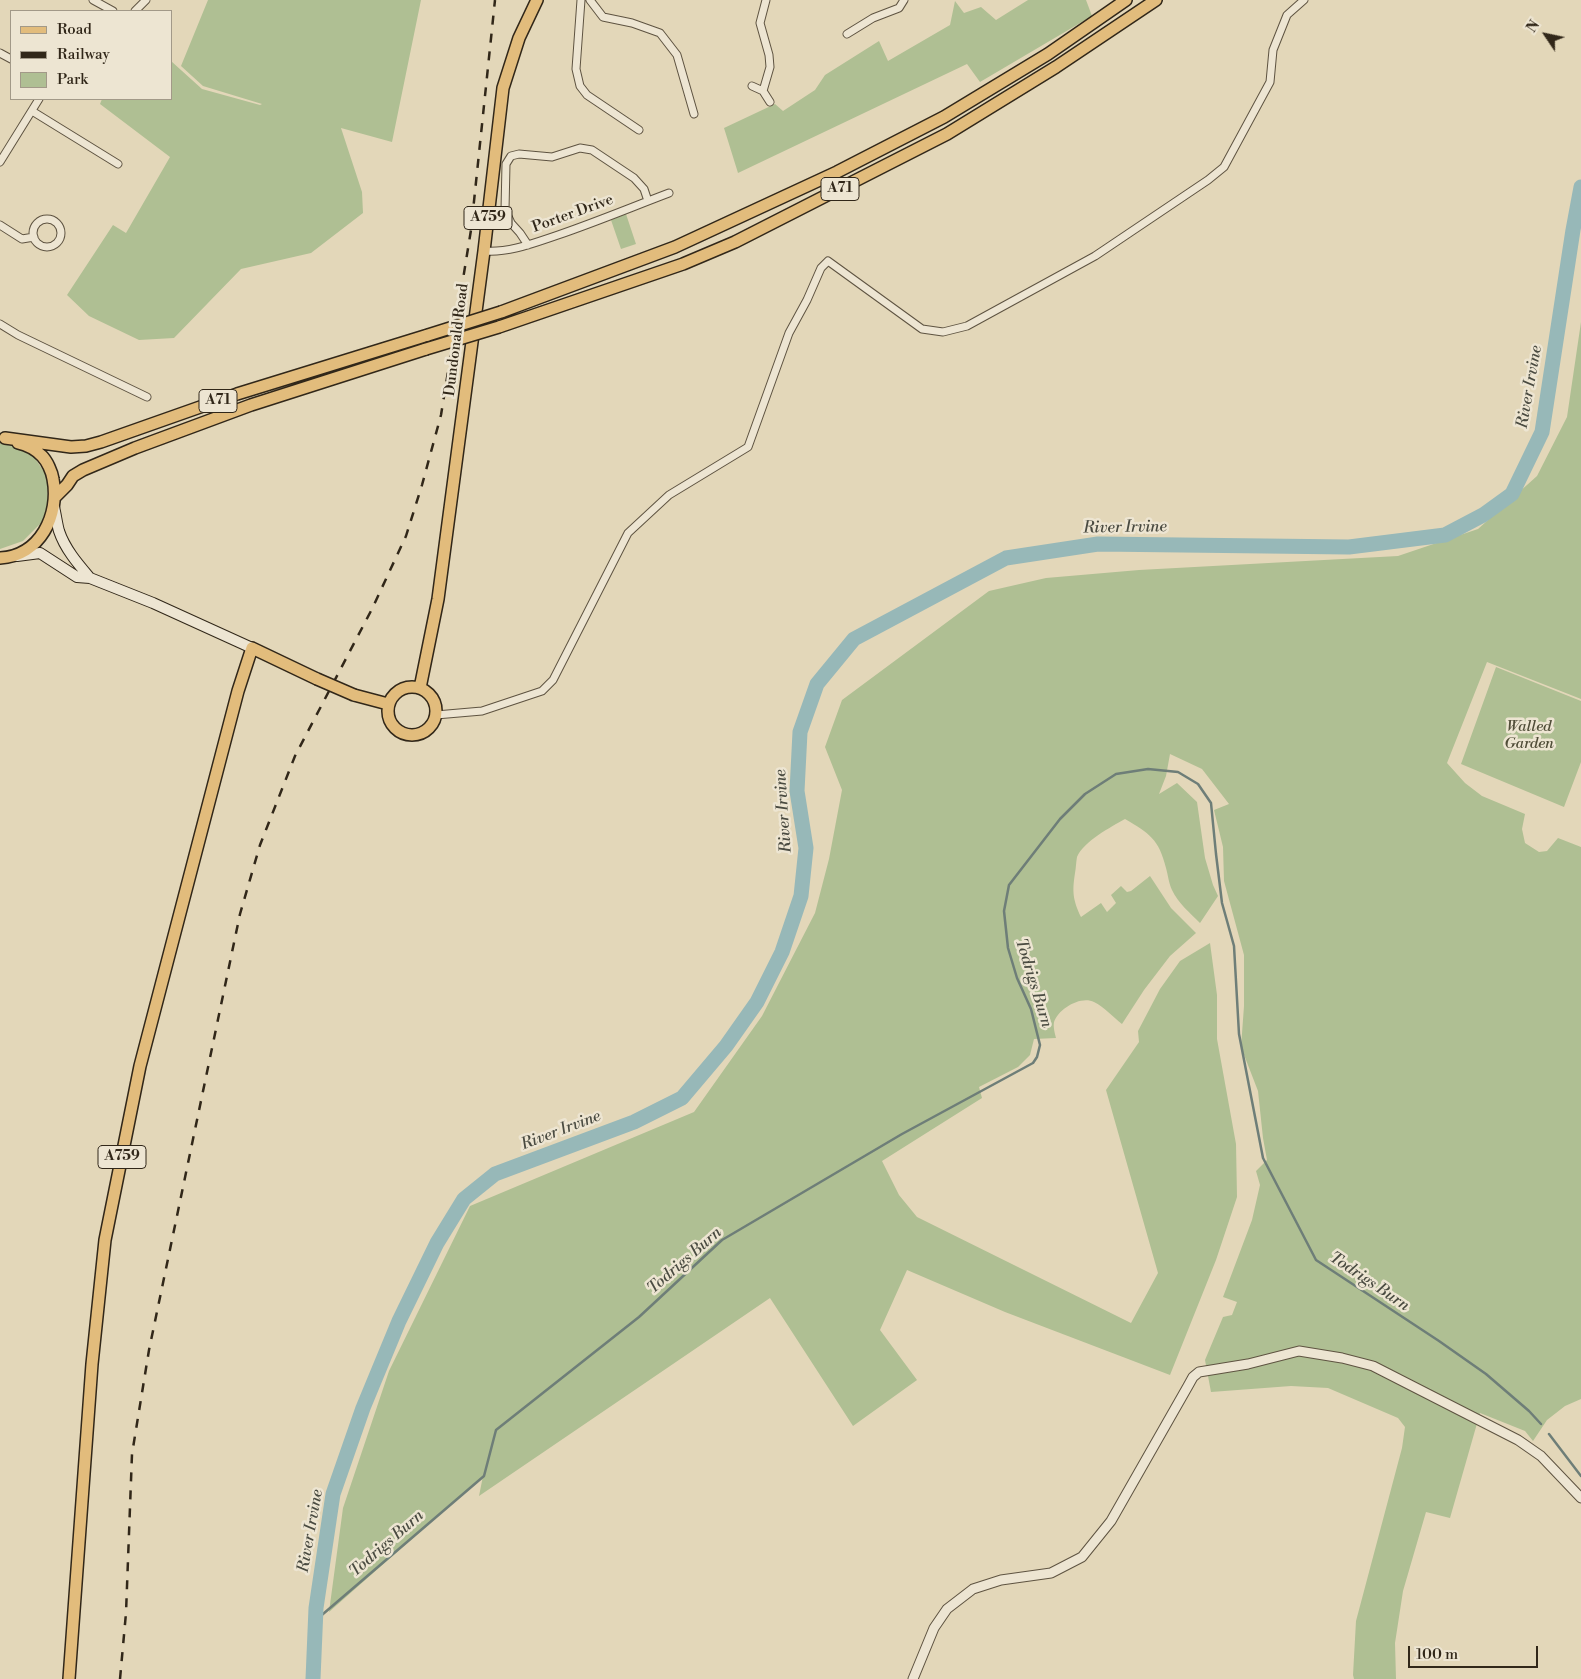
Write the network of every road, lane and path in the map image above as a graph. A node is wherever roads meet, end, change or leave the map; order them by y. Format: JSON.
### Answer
{"nodes":[{"id":1,"x":93,"y":0,"type":"edge"},
{"id":2,"x":146,"y":0,"type":"edge"},
{"id":3,"x":537,"y":0,"type":"edge"},
{"id":4,"x":581,"y":0,"type":"edge"},
{"id":5,"x":590,"y":0,"type":"edge"},
{"id":6,"x":766,"y":0,"type":"edge"},
{"id":7,"x":904,"y":0,"type":"edge"},
{"id":8,"x":1126,"y":0,"type":"edge"},
{"id":9,"x":1156,"y":0,"type":"edge"},
{"id":10,"x":1304,"y":0,"type":"edge"},
{"id":11,"x":111,"y":10,"type":"edge"},
{"id":12,"x":136,"y":10,"type":"edge"},
{"id":13,"x":847,"y":34,"type":"dead end"},
{"id":14,"x":752,"y":86,"type":"dead end"},
{"id":15,"x":763,"y":91,"type":"junction"},
{"id":16,"x":38,"y":100,"type":"edge"},
{"id":17,"x":770,"y":102,"type":"dead end"},
{"id":18,"x":32,"y":110,"type":"junction"},
{"id":19,"x":694,"y":114,"type":"dead end"},
{"id":20,"x":639,"y":130,"type":"dead end"},
{"id":21,"x":0,"y":162,"type":"edge"},
{"id":22,"x":118,"y":164,"type":"dead end"},
{"id":23,"x":669,"y":192,"type":"dead end"},
{"id":24,"x":648,"y":201,"type":"junction"},
{"id":25,"x":0,"y":225,"type":"edge"},
{"id":26,"x":34,"y":237,"type":"junction"},
{"id":27,"x":528,"y":245,"type":"junction"},
{"id":28,"x":484,"y":251,"type":"junction"},
{"id":29,"x":0,"y":324,"type":"edge"},
{"id":30,"x":148,"y":397,"type":"dead end"},
{"id":31,"x":2,"y":438,"type":"edge"},
{"id":32,"x":55,"y":502,"type":"junction"},
{"id":33,"x":4,"y":557,"type":"edge"},
{"id":34,"x":90,"y":578,"type":"junction"},
{"id":35,"x":252,"y":648,"type":"junction"},
{"id":36,"x":420,"y":688,"type":"junction"},
{"id":37,"x":388,"y":704,"type":"junction"},
{"id":38,"x":436,"y":715,"type":"junction"},
{"id":39,"x":1581,"y":1498,"type":"edge"},
{"id":40,"x":69,"y":1679,"type":"edge"},
{"id":41,"x":914,"y":1679,"type":"edge"}],
"edges":[{"from":1,"to":11,"type":"street"},
{"from":2,"to":12,"type":"street"},
{"from":3,"to":28,"type":"main road","name":"Dundonald Road","number":"A759"},
{"from":4,"to":20,"type":"street"},
{"from":5,"to":19,"type":"street"},
{"from":6,"to":15,"type":"street"},
{"from":7,"to":13,"type":"street"},
{"from":8,"to":31,"type":"main road","number":"A71","bridge":true},
{"from":9,"to":32,"type":"main road","number":"A71","bridge":true},
{"from":10,"to":38,"type":"street"},
{"from":14,"to":15,"type":"street"},
{"from":15,"to":17,"type":"street"},
{"from":16,"to":18,"type":"street"},
{"from":18,"to":21,"type":"street"},
{"from":18,"to":22,"type":"street"},
{"from":23,"to":24,"type":"street","name":"Porter Drive"},
{"from":24,"to":27,"type":"street","name":"Porter Drive"},
{"from":24,"to":27,"type":"street"},
{"from":25,"to":26,"type":"street"},
{"from":26,"to":26,"type":"street"},
{"from":27,"to":28,"type":"street","name":"Porter Drive"},
{"from":28,"to":36,"type":"main road","name":"Dundonald Road","number":"A759"},
{"from":29,"to":30,"type":"street"},
{"from":31,"to":32,"type":"main road","number":"A71"},
{"from":32,"to":33,"type":"main road","number":"A71"},
{"from":32,"to":34,"type":"main road"},
{"from":33,"to":34,"type":"main road"},
{"from":34,"to":35,"type":"main road"},
{"from":35,"to":37,"type":"main road","bridge":true},
{"from":35,"to":40,"type":"main road","number":"A759"},
{"from":36,"to":37,"type":"main road"},
{"from":36,"to":38,"type":"main road"},
{"from":37,"to":38,"type":"main road"},
{"from":39,"to":41,"type":"street"}]}
